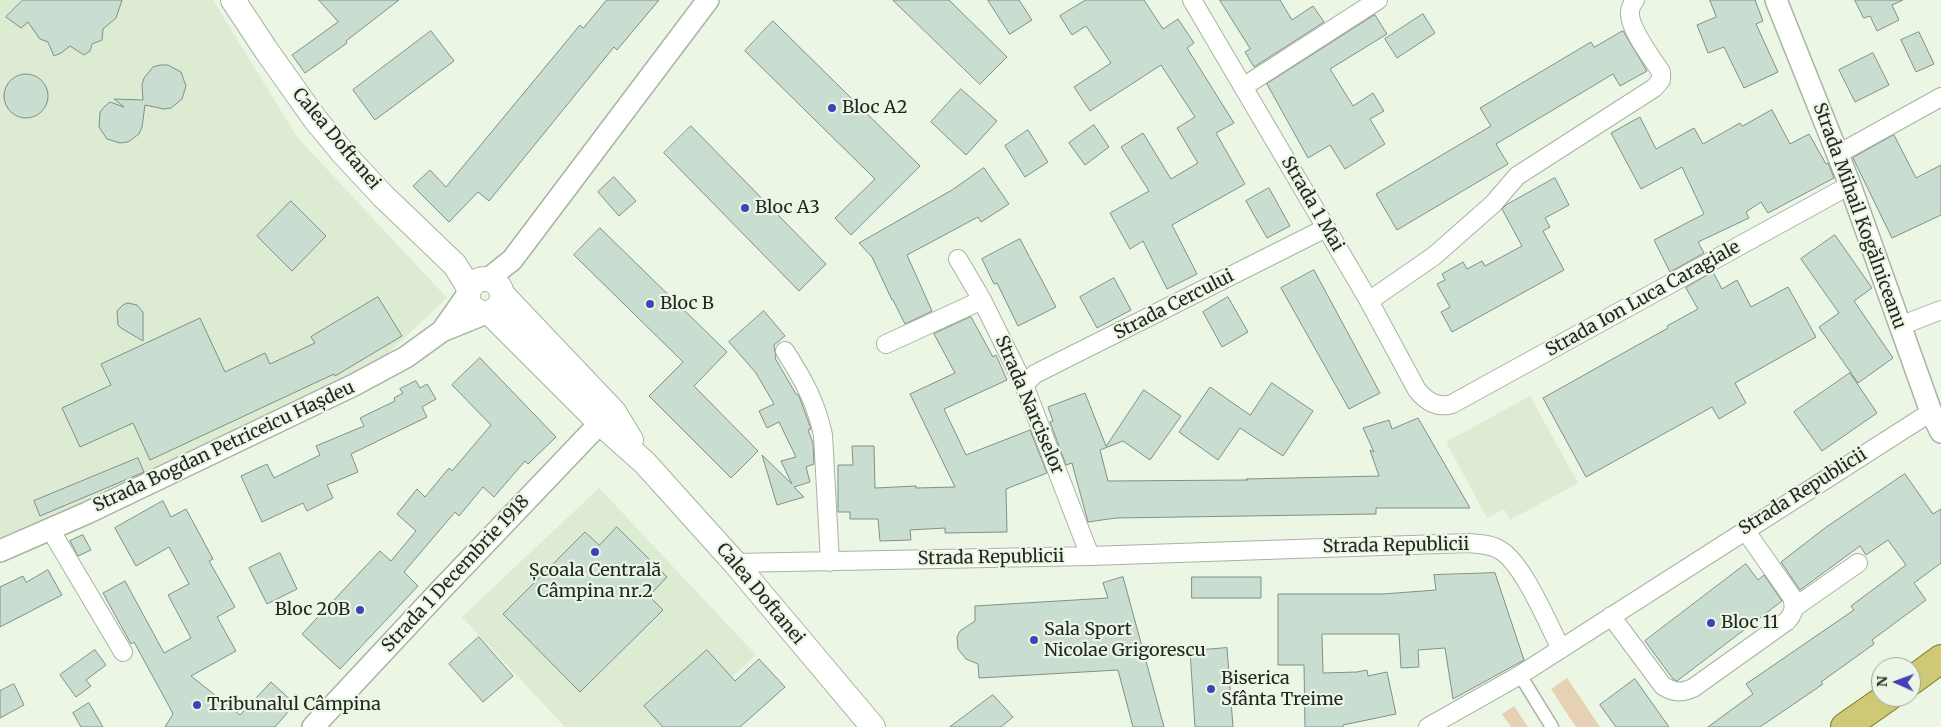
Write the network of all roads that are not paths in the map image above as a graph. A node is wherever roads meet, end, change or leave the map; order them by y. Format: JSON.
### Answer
{"nodes":[{"id":1,"x":234,"y":0,"type":"edge"},
{"id":2,"x":708,"y":0,"type":"edge"},
{"id":3,"x":1192,"y":0,"type":"edge"},
{"id":4,"x":1378,"y":0,"type":"edge"},
{"id":5,"x":1635,"y":0,"type":"edge"},
{"id":6,"x":1776,"y":0,"type":"edge"},
{"id":7,"x":1243,"y":87,"type":"junction"},
{"id":8,"x":1941,"y":97,"type":"edge"},
{"id":9,"x":1838,"y":154,"type":"junction"},
{"id":10,"x":1850,"y":184,"type":"junction"},
{"id":11,"x":1326,"y":228,"type":"junction"},
{"id":12,"x":958,"y":259,"type":"dead end"},
{"id":13,"x":486,"y":294,"type":"junction"},
{"id":14,"x":982,"y":300,"type":"junction"},
{"id":15,"x":1369,"y":301,"type":"junction"},
{"id":16,"x":1941,"y":310,"type":"edge"},
{"id":17,"x":1900,"y":326,"type":"junction"},
{"id":18,"x":886,"y":344,"type":"dead end"},
{"id":19,"x":785,"y":351,"type":"dead end"},
{"id":20,"x":1024,"y":385,"type":"junction"},
{"id":21,"x":1434,"y":404,"type":"joint"},
{"id":22,"x":1931,"y":412,"type":"junction"},
{"id":23,"x":600,"y":423,"type":"junction"},
{"id":24,"x":1941,"y":432,"type":"edge"},
{"id":25,"x":645,"y":463,"type":"junction"},
{"id":26,"x":50,"y":529,"type":"junction"},
{"id":27,"x":1745,"y":530,"type":"junction"},
{"id":28,"x":0,"y":551,"type":"edge"},
{"id":29,"x":1090,"y":556,"type":"junction"},
{"id":30,"x":830,"y":562,"type":"junction"},
{"id":31,"x":735,"y":563,"type":"junction"},
{"id":32,"x":1858,"y":563,"type":"dead end"},
{"id":33,"x":1794,"y":607,"type":"junction"},
{"id":34,"x":1611,"y":616,"type":"junction"},
{"id":35,"x":1561,"y":648,"type":"junction"},
{"id":36,"x":123,"y":652,"type":"dead end"},
{"id":37,"x":1941,"y":660,"type":"edge"},
{"id":38,"x":1921,"y":674,"type":"edge"},
{"id":39,"x":1520,"y":675,"type":"junction"},
{"id":40,"x":1874,"y":707,"type":"edge"},
{"id":41,"x":313,"y":727,"type":"edge"},
{"id":42,"x":873,"y":727,"type":"edge"},
{"id":43,"x":1428,"y":727,"type":"edge"},
{"id":44,"x":1552,"y":727,"type":"edge"},
{"id":45,"x":1845,"y":727,"type":"edge"}],
"edges":[{"from":1,"to":13,"type":"main road","name":"Calea Doftanei"},
{"from":2,"to":13,"type":"street","name":"Strada Bogdan Petriceicu Hașdeu"},
{"from":3,"to":7,"type":"street","name":"Strada 1 Mai"},
{"from":4,"to":7,"type":"street"},
{"from":5,"to":15,"type":"street"},
{"from":6,"to":9,"type":"street","name":"Strada Mihail Kogălniceanu"},
{"from":7,"to":11,"type":"street","name":"Strada 1 Mai"},
{"from":8,"to":9,"type":"street"},
{"from":9,"to":10,"type":"street","name":"Strada Mihail Kogălniceanu"},
{"from":10,"to":17,"type":"street","name":"Strada Mihail Kogălniceanu"},
{"from":10,"to":21,"type":"street","name":"Strada Ion Luca Caragiale"},
{"from":11,"to":15,"type":"street","name":"Strada 1 Mai"},
{"from":11,"to":20,"type":"street","name":"Strada Cercului"},
{"from":12,"to":14,"type":"street","name":"Strada Narciselor"},
{"from":13,"to":23,"type":"main road","name":"Calea Doftanei"},
{"from":13,"to":25,"type":"main road","name":"Calea Doftanei"},
{"from":13,"to":26,"type":"street","name":"Strada Bogdan Petriceicu Hașdeu"},
{"from":14,"to":18,"type":"street"},
{"from":14,"to":20,"type":"street","name":"Strada Narciselor"},
{"from":15,"to":21,"type":"street","name":"Strada 1 Mai"},
{"from":16,"to":17,"type":"street"},
{"from":17,"to":22,"type":"street","name":"Strada Mihail Kogălniceanu"},
{"from":19,"to":30,"type":"street"},
{"from":20,"to":29,"type":"street","name":"Strada Narciselor"},
{"from":22,"to":24,"type":"street","name":"Strada Mihail Kogălniceanu"},
{"from":22,"to":27,"type":"street","name":"Strada Republicii"},
{"from":23,"to":25,"type":"main road","name":"Calea Doftanei"},
{"from":23,"to":41,"type":"street","name":"Strada 1 Decembrie 1918"},
{"from":25,"to":31,"type":"main road","name":"Calea Doftanei"},
{"from":26,"to":28,"type":"street","name":"Strada Bogdan Petriceicu Hașdeu"},
{"from":26,"to":36,"type":"street"},
{"from":27,"to":33,"type":"street"},
{"from":27,"to":34,"type":"street","name":"Strada Republicii"},
{"from":29,"to":30,"type":"street","name":"Strada Republicii"},
{"from":29,"to":35,"type":"street","name":"Strada Republicii"},
{"from":30,"to":31,"type":"street","name":"Strada Republicii"},
{"from":31,"to":42,"type":"main road","name":"Calea Doftanei"},
{"from":32,"to":33,"type":"street"},
{"from":33,"to":34,"type":"street"},
{"from":34,"to":35,"type":"street","name":"Strada Republicii"},
{"from":35,"to":39,"type":"street"},
{"from":37,"to":38,"type":"main road"},
{"from":39,"to":43,"type":"street"},
{"from":39,"to":44,"type":"street"},
{"from":40,"to":45,"type":"main road"}]}
